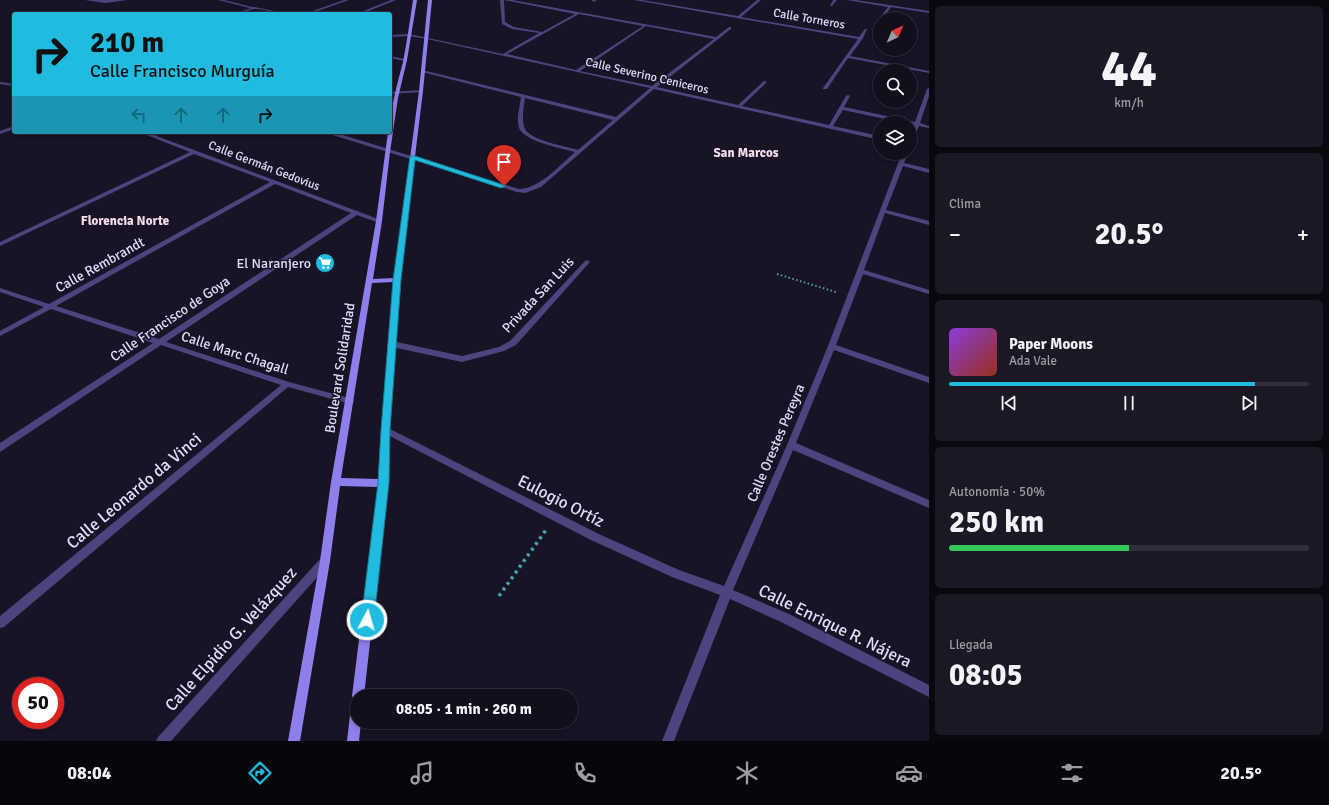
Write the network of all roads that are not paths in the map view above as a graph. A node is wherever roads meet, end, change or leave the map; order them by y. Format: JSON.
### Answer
{"nodes":[{"id":1,"x":87,"y":0,"type":"edge"},
{"id":2,"x":126,"y":0,"type":"edge"},
{"id":3,"x":220,"y":0,"type":"edge"},
{"id":4,"x":347,"y":0,"type":"edge"},
{"id":5,"x":394,"y":0,"type":"edge"},
{"id":6,"x":415,"y":0,"type":"edge"},
{"id":7,"x":430,"y":0,"type":"edge"},
{"id":8,"x":502,"y":0,"type":"edge"},
{"id":9,"x":506,"y":0,"type":"edge"},
{"id":10,"x":636,"y":0,"type":"edge"},
{"id":11,"x":759,"y":0,"type":"edge"},
{"id":12,"x":835,"y":0,"type":"edge"},
{"id":13,"x":849,"y":0,"type":"edge"},
{"id":14,"x":674,"y":3,"type":"dead end"},
{"id":15,"x":831,"y":5,"type":"dead end"},
{"id":16,"x":670,"y":6,"type":"junction"},
{"id":17,"x":890,"y":6,"type":"junction"},
{"id":18,"x":254,"y":8,"type":"junction"},
{"id":19,"x":242,"y":12,"type":"edge"},
{"id":20,"x":275,"y":12,"type":"edge"},
{"id":21,"x":313,"y":12,"type":"edge"},
{"id":22,"x":363,"y":12,"type":"edge"},
{"id":23,"x":886,"y":12,"type":"edge"},
{"id":24,"x":929,"y":12,"type":"edge"},
{"id":25,"x":579,"y":13,"type":"junction"},
{"id":26,"x":739,"y":17,"type":"junction"},
{"id":27,"x":646,"y":25,"type":"junction"},
{"id":28,"x":730,"y":28,"type":"dead end"},
{"id":29,"x":866,"y":30,"type":"dead end"},
{"id":30,"x":543,"y":33,"type":"junction"},
{"id":31,"x":410,"y":35,"type":"junction"},
{"id":32,"x":392,"y":36,"type":"edge"},
{"id":33,"x":427,"y":38,"type":"junction"},
{"id":34,"x":717,"y":38,"type":"junction"},
{"id":35,"x":861,"y":38,"type":"junction"},
{"id":36,"x":505,"y":54,"type":"junction"},
{"id":37,"x":392,"y":57,"type":"edge"},
{"id":38,"x":848,"y":57,"type":"junction"},
{"id":39,"x":405,"y":60,"type":"junction"},
{"id":40,"x":423,"y":71,"type":"junction"},
{"id":41,"x":577,"y":71,"type":"junction"},
{"id":42,"x":929,"y":72,"type":"edge"},
{"id":43,"x":764,"y":82,"type":"dead end"},
{"id":44,"x":0,"y":83,"type":"edge"},
{"id":45,"x":12,"y":85,"type":"edge"},
{"id":46,"x":653,"y":88,"type":"junction"},
{"id":47,"x":825,"y":88,"type":"dead end"},
{"id":48,"x":929,"y":89,"type":"edge"},
{"id":49,"x":422,"y":91,"type":"junction"},
{"id":50,"x":394,"y":93,"type":"edge"},
{"id":51,"x":523,"y":96,"type":"junction"},
{"id":52,"x":848,"y":96,"type":"dead end"},
{"id":53,"x":739,"y":107,"type":"junction"},
{"id":54,"x":842,"y":108,"type":"junction"},
{"id":55,"x":392,"y":110,"type":"edge"},
{"id":56,"x":880,"y":116,"type":"edge"},
{"id":57,"x":618,"y":119,"type":"junction"},
{"id":58,"x":917,"y":124,"type":"joint"},
{"id":59,"x":830,"y":127,"type":"junction"},
{"id":60,"x":929,"y":127,"type":"edge"},
{"id":61,"x":3,"y":130,"type":"edge"},
{"id":62,"x":0,"y":132,"type":"edge"},
{"id":63,"x":146,"y":134,"type":"edge"},
{"id":64,"x":334,"y":134,"type":"edge"},
{"id":65,"x":389,"y":134,"type":"edge"},
{"id":66,"x":873,"y":136,"type":"edge"},
{"id":67,"x":194,"y":152,"type":"junction"},
{"id":68,"x":387,"y":152,"type":"junction"},
{"id":69,"x":579,"y":152,"type":"junction"},
{"id":70,"x":413,"y":157,"type":"junction"},
{"id":71,"x":903,"y":160,"type":"edge"},
{"id":72,"x":902,"y":164,"type":"junction"},
{"id":73,"x":929,"y":170,"type":"edge"},
{"id":74,"x":274,"y":182,"type":"junction"},
{"id":75,"x":884,"y":211,"type":"junction"},
{"id":76,"x":355,"y":213,"type":"junction"},
{"id":77,"x":379,"y":221,"type":"junction"},
{"id":78,"x":929,"y":223,"type":"edge"},
{"id":79,"x":0,"y":244,"type":"edge"},
{"id":80,"x":587,"y":262,"type":"dead end"},
{"id":81,"x":862,"y":271,"type":"junction"},
{"id":82,"x":397,"y":280,"type":"junction"},
{"id":83,"x":369,"y":281,"type":"junction"},
{"id":84,"x":0,"y":290,"type":"edge"},
{"id":85,"x":929,"y":292,"type":"edge"},
{"id":86,"x":51,"y":306,"type":"junction"},
{"id":87,"x":0,"y":334,"type":"edge"},
{"id":88,"x":159,"y":342,"type":"junction"},
{"id":89,"x":392,"y":344,"type":"junction"},
{"id":90,"x":832,"y":346,"type":"junction"},
{"id":91,"x":929,"y":380,"type":"edge"},
{"id":92,"x":288,"y":384,"type":"junction"},
{"id":93,"x":350,"y":401,"type":"junction"},
{"id":94,"x":386,"y":430,"type":"junction"},
{"id":95,"x":791,"y":445,"type":"junction"},
{"id":96,"x":0,"y":448,"type":"edge"},
{"id":97,"x":336,"y":482,"type":"junction"},
{"id":98,"x":383,"y":483,"type":"junction"},
{"id":99,"x":929,"y":504,"type":"edge"},
{"id":100,"x":325,"y":560,"type":"junction"},
{"id":101,"x":726,"y":592,"type":"junction"},
{"id":102,"x":0,"y":623,"type":"edge"},
{"id":103,"x":359,"y":689,"type":"edge"},
{"id":104,"x":929,"y":691,"type":"edge"},
{"id":105,"x":354,"y":729,"type":"edge"},
{"id":106,"x":162,"y":741,"type":"edge"},
{"id":107,"x":294,"y":741,"type":"edge"},
{"id":108,"x":353,"y":741,"type":"edge"},
{"id":109,"x":668,"y":741,"type":"edge"}],
"edges":[{"from":1,"to":2,"type":"street"},
{"from":3,"to":18,"type":"street"},
{"from":4,"to":21,"type":"street"},
{"from":5,"to":22,"type":"street"},
{"from":6,"to":31,"type":"main road","name":"Boulevard Solidaridad"},
{"from":7,"to":33,"type":"main road"},
{"from":8,"to":30,"type":"street"},
{"from":9,"to":25,"type":"street"},
{"from":10,"to":16,"type":"street","name":"Calle Torneros"},
{"from":11,"to":26,"type":"street"},
{"from":12,"to":15,"type":"street"},
{"from":13,"to":17,"type":"street"},
{"from":14,"to":16,"type":"street"},
{"from":16,"to":26,"type":"street","name":"Calle Torneros"},
{"from":17,"to":23,"type":"street"},
{"from":17,"to":24,"type":"street"},
{"from":18,"to":19,"type":"street"},
{"from":18,"to":20,"type":"street"},
{"from":25,"to":27,"type":"street"},
{"from":25,"to":30,"type":"street"},
{"from":26,"to":35,"type":"street","name":"Calle Torneros"},
{"from":27,"to":34,"type":"street"},
{"from":27,"to":41,"type":"street"},
{"from":28,"to":34,"type":"street"},
{"from":29,"to":35,"type":"street"},
{"from":30,"to":36,"type":"street"},
{"from":31,"to":32,"type":"street","name":"Calle Severino Ceniceros"},
{"from":31,"to":33,"type":"street","name":"Calle Severino Ceniceros"},
{"from":31,"to":39,"type":"main road","name":"Boulevard Solidaridad"},
{"from":33,"to":36,"type":"street","name":"Calle Severino Ceniceros"},
{"from":33,"to":40,"type":"main road"},
{"from":34,"to":46,"type":"street"},
{"from":35,"to":38,"type":"street"},
{"from":36,"to":41,"type":"street","name":"Calle Severino Ceniceros"},
{"from":37,"to":39,"type":"street"},
{"from":38,"to":42,"type":"street"},
{"from":38,"to":47,"type":"street"},
{"from":39,"to":50,"type":"main road","name":"Boulevard Solidaridad"},
{"from":40,"to":49,"type":"main road"},
{"from":40,"to":51,"type":"street"},
{"from":41,"to":46,"type":"street","name":"Calle Severino Ceniceros"},
{"from":43,"to":53,"type":"street"},
{"from":44,"to":45,"type":"street"},
{"from":46,"to":53,"type":"street","name":"Calle Severino Ceniceros"},
{"from":46,"to":57,"type":"street"},
{"from":48,"to":58,"type":"street"},
{"from":49,"to":50,"type":"street"},
{"from":49,"to":70,"type":"main road"},
{"from":50,"to":55,"type":"main road","name":"Boulevard Solidaridad"},
{"from":51,"to":57,"type":"street"},
{"from":51,"to":69,"type":"street"},
{"from":52,"to":54,"type":"street"},
{"from":53,"to":59,"type":"street","name":"Calle Severino Ceniceros"},
{"from":54,"to":56,"type":"street"},
{"from":54,"to":59,"type":"street"},
{"from":57,"to":69,"type":"street"},
{"from":58,"to":60,"type":"street"},
{"from":59,"to":66,"type":"street","name":"Calle Severino Ceniceros"},
{"from":61,"to":62,"type":"street"},
{"from":63,"to":67,"type":"street","name":"Calle Germán Gedovius"},
{"from":64,"to":68,"type":"street"},
{"from":65,"to":68,"type":"main road","name":"Boulevard Solidaridad"},
{"from":67,"to":74,"type":"street","name":"Calle Germán Gedovius"},
{"from":67,"to":79,"type":"street"},
{"from":68,"to":70,"type":"street"},
{"from":68,"to":77,"type":"main road","name":"Boulevard Solidaridad"},
{"from":69,"to":70,"type":"street"},
{"from":70,"to":82,"type":"main road"},
{"from":71,"to":72,"type":"street","name":"Calle Orestes Pereyra"},
{"from":72,"to":73,"type":"street"},
{"from":72,"to":75,"type":"street","name":"Calle Orestes Pereyra"},
{"from":74,"to":76,"type":"street","name":"Calle Germán Gedovius"},
{"from":74,"to":86,"type":"street","name":"Calle Rembrandt"},
{"from":75,"to":78,"type":"street"},
{"from":75,"to":81,"type":"street","name":"Calle Orestes Pereyra"},
{"from":76,"to":77,"type":"street","name":"Calle Germán Gedovius"},
{"from":76,"to":88,"type":"street","name":"Calle Francisco de Goya"},
{"from":77,"to":83,"type":"main road","name":"Boulevard Solidaridad"},
{"from":80,"to":89,"type":"street","name":"Privada San Luis"},
{"from":81,"to":85,"type":"street"},
{"from":81,"to":90,"type":"street","name":"Calle Orestes Pereyra"},
{"from":82,"to":83,"type":"main road"},
{"from":82,"to":89,"type":"main road"},
{"from":83,"to":93,"type":"main road","name":"Boulevard Solidaridad"},
{"from":84,"to":86,"type":"street","name":"Calle Marc Chagall"},
{"from":86,"to":87,"type":"street","name":"Calle Rembrandt"},
{"from":86,"to":88,"type":"street","name":"Calle Marc Chagall"},
{"from":88,"to":92,"type":"street","name":"Calle Marc Chagall"},
{"from":88,"to":96,"type":"street","name":"Calle Francisco de Goya"},
{"from":89,"to":94,"type":"main road"},
{"from":90,"to":91,"type":"street"},
{"from":90,"to":95,"type":"street","name":"Calle Orestes Pereyra"},
{"from":92,"to":93,"type":"street","name":"Calle Marc Chagall"},
{"from":92,"to":102,"type":"street","name":"Calle Leonardo da Vinci"},
{"from":93,"to":97,"type":"main road","name":"Boulevard Solidaridad"},
{"from":94,"to":98,"type":"main road"},
{"from":94,"to":101,"type":"street","name":"Eulogio Ortíz"},
{"from":95,"to":99,"type":"street"},
{"from":95,"to":101,"type":"street","name":"Calle Orestes Pereyra"},
{"from":97,"to":98,"type":"main road"},
{"from":97,"to":100,"type":"main road","name":"Boulevard Solidaridad"},
{"from":98,"to":103,"type":"main road"},
{"from":100,"to":106,"type":"street","name":"Calle Elpidio G. Velázquez"},
{"from":100,"to":107,"type":"main road","name":"Boulevard Solidaridad"},
{"from":101,"to":104,"type":"street","name":"Calle Enrique R. Nájera"},
{"from":101,"to":109,"type":"street","name":"Calle Orestes Pereyra"},
{"from":105,"to":108,"type":"main road"}]}
